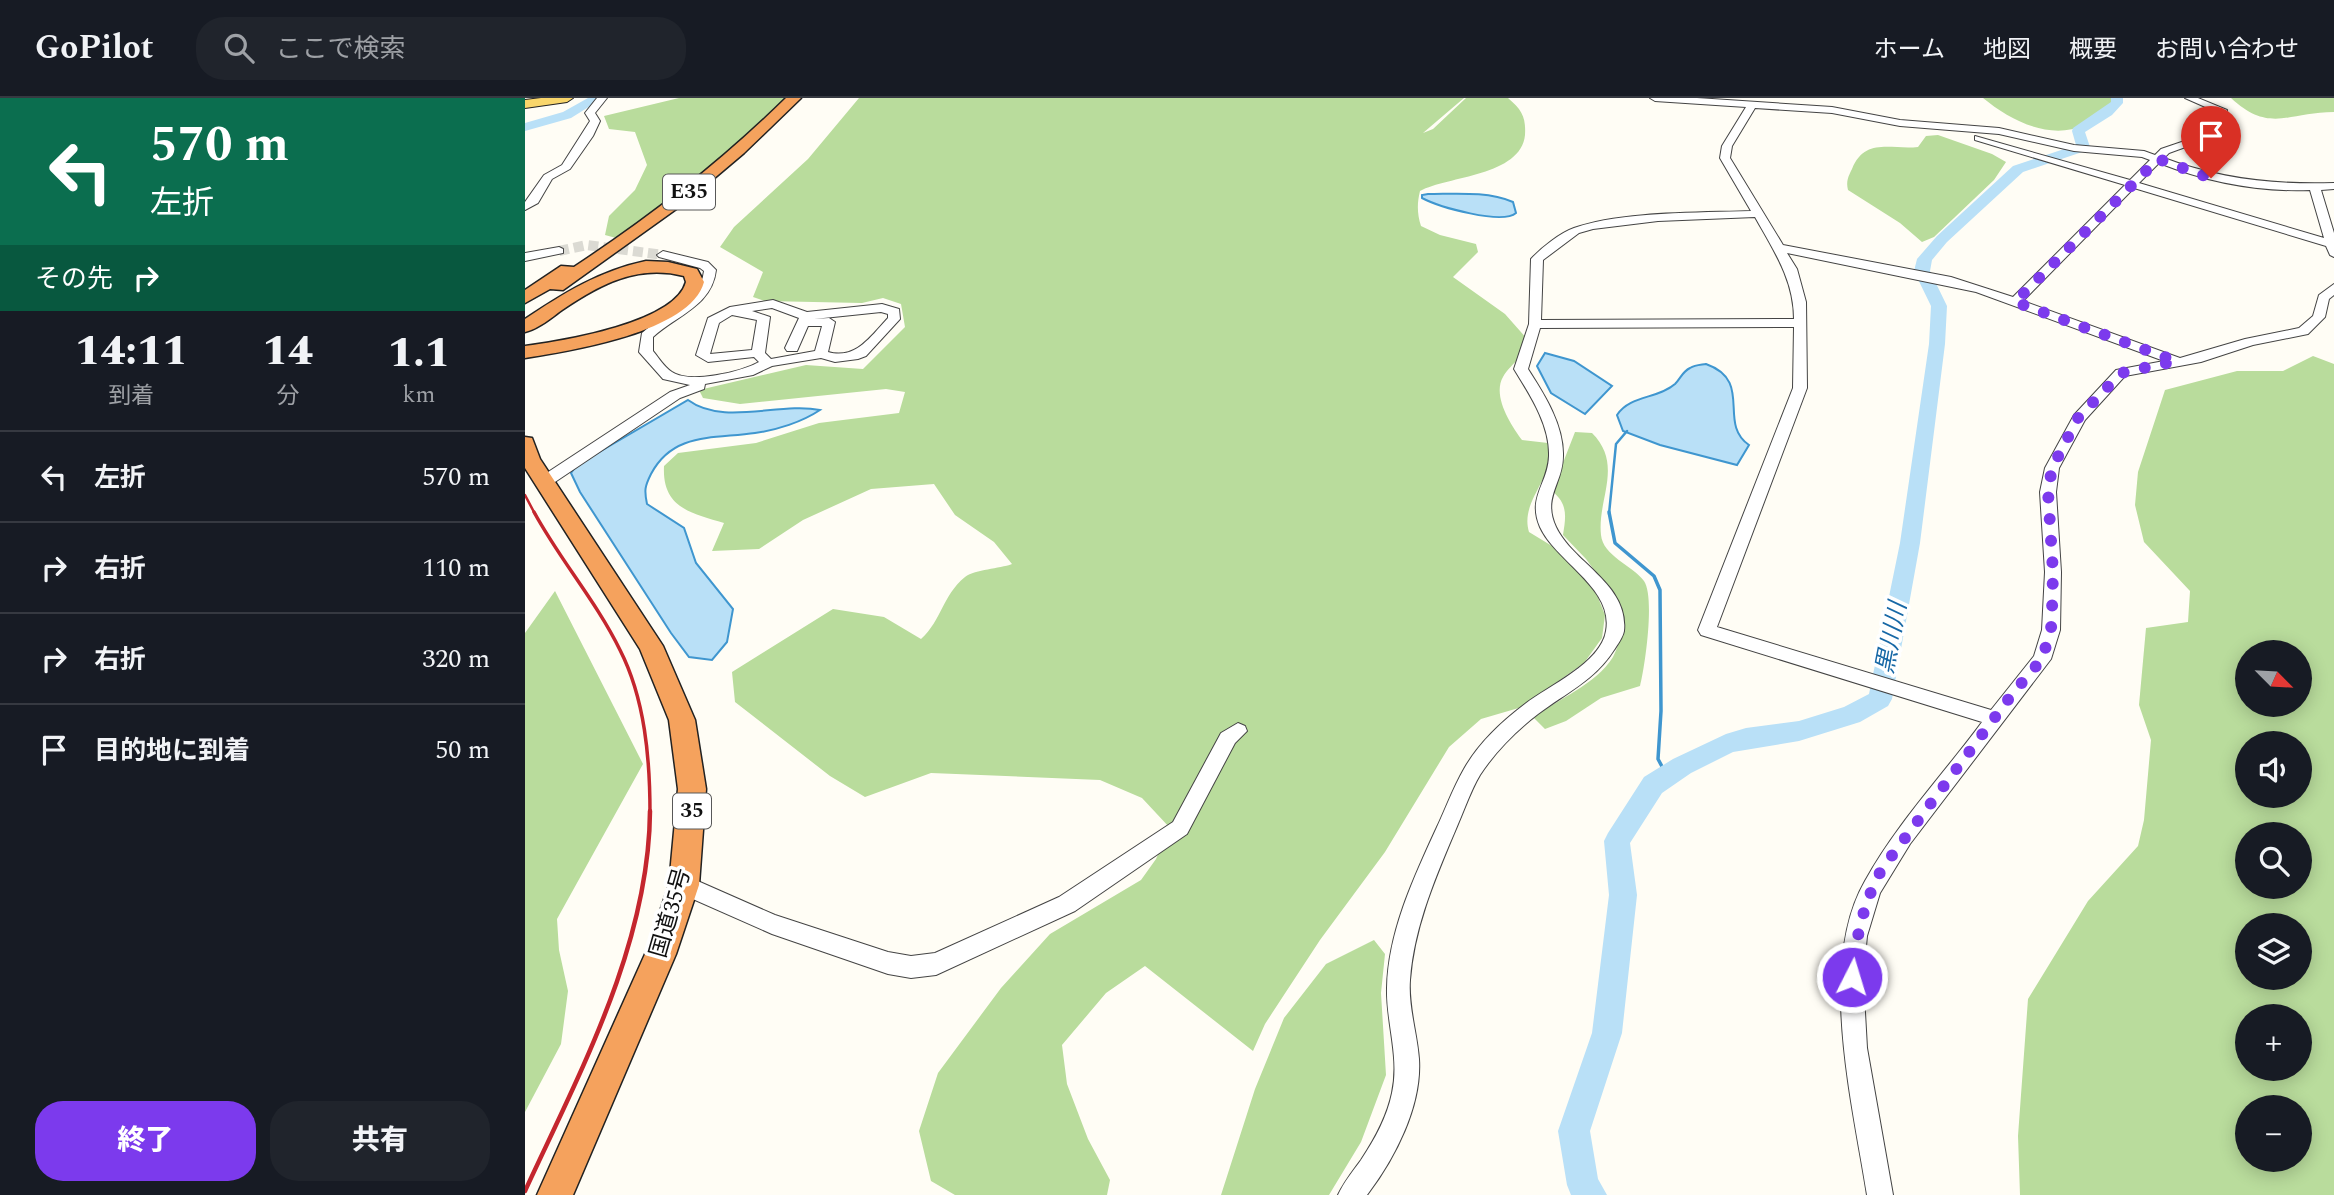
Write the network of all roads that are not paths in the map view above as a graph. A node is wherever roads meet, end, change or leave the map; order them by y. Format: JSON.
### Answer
{"nodes":[{"id":1,"x":567,"y":98,"type":"edge"},
{"id":2,"x":602,"y":98,"type":"edge"},
{"id":3,"x":784,"y":98,"type":"edge"},
{"id":4,"x":794,"y":98,"type":"edge"},
{"id":5,"x":1655,"y":98,"type":"edge"},
{"id":6,"x":2190,"y":98,"type":"edge"},
{"id":7,"x":1742,"y":103,"type":"edge"},
{"id":8,"x":525,"y":104,"type":"edge"},
{"id":9,"x":1953,"y":130,"type":"junction"},
{"id":10,"x":2158,"y":159,"type":"junction"},
{"id":11,"x":2132,"y":184,"type":"junction"},
{"id":12,"x":2334,"y":186,"type":"edge"},
{"id":13,"x":2315,"y":187,"type":"junction"},
{"id":14,"x":525,"y":207,"type":"edge"},
{"id":15,"x":1757,"y":214,"type":"junction"},
{"id":16,"x":2334,"y":245,"type":"edge"},
{"id":17,"x":1779,"y":248,"type":"junction"},
{"id":18,"x":559,"y":251,"type":"tunnel mouth"},
{"id":19,"x":2334,"y":253,"type":"edge"},
{"id":20,"x":663,"y":255,"type":"tunnel mouth"},
{"id":21,"x":525,"y":257,"type":"edge"},
{"id":22,"x":568,"y":274,"type":"junction"},
{"id":23,"x":2332,"y":290,"type":"edge"},
{"id":24,"x":525,"y":298,"type":"edge"},
{"id":25,"x":2015,"y":302,"type":"junction"},
{"id":26,"x":730,"y":311,"type":"junction"},
{"id":27,"x":805,"y":320,"type":"junction"},
{"id":28,"x":529,"y":322,"type":"edge"},
{"id":29,"x":1800,"y":323,"type":"junction"},
{"id":30,"x":1535,"y":324,"type":"junction"},
{"id":31,"x":792,"y":348,"type":"dead end"},
{"id":32,"x":525,"y":351,"type":"edge"},
{"id":33,"x":821,"y":354,"type":"junction"},
{"id":34,"x":769,"y":359,"type":"junction"},
{"id":35,"x":2176,"y":361,"type":"junction"},
{"id":36,"x":525,"y":443,"type":"edge"},
{"id":37,"x":544,"y":482,"type":"junction"},
{"id":38,"x":1996,"y":719,"type":"junction"},
{"id":39,"x":1238,"y":731,"type":"dead end"},
{"id":40,"x":684,"y":885,"type":"junction"},
{"id":41,"x":555,"y":1195,"type":"edge"},
{"id":42,"x":1351,"y":1195,"type":"edge"},
{"id":43,"x":1880,"y":1195,"type":"edge"}],
"edges":[{"from":1,"to":8,"type":"main road"},
{"from":2,"to":14,"type":"street"},
{"from":3,"to":22,"type":"highway","number":"E35"},
{"from":4,"to":22,"type":"highway","number":"E35"},
{"from":5,"to":7,"type":"street"},
{"from":6,"to":10,"type":"street"},
{"from":7,"to":9,"type":"street"},
{"from":7,"to":15,"type":"street"},
{"from":9,"to":10,"type":"street"},
{"from":9,"to":11,"type":"street"},
{"from":10,"to":11,"type":"street"},
{"from":10,"to":13,"type":"street"},
{"from":11,"to":16,"type":"street"},
{"from":11,"to":25,"type":"street"},
{"from":12,"to":13,"type":"street"},
{"from":13,"to":16,"type":"street"},
{"from":15,"to":17,"type":"street"},
{"from":15,"to":30,"type":"street"},
{"from":16,"to":19,"type":"street"},
{"from":17,"to":25,"type":"street"},
{"from":17,"to":29,"type":"street"},
{"from":18,"to":21,"type":"street"},
{"from":20,"to":34,"type":"street"},
{"from":22,"to":24,"type":"highway","number":"E35"},
{"from":22,"to":28,"type":"highway","number":"E35"},
{"from":23,"to":35,"type":"street"},
{"from":25,"to":35,"type":"street"},
{"from":26,"to":27,"type":"street"},
{"from":26,"to":34,"type":"street"},
{"from":26,"to":34,"type":"street"},
{"from":27,"to":31,"type":"street"},
{"from":27,"to":33,"type":"street"},
{"from":27,"to":33,"type":"street"},
{"from":28,"to":32,"type":"highway"},
{"from":29,"to":30,"type":"street"},
{"from":29,"to":38,"type":"street"},
{"from":30,"to":42,"type":"street"},
{"from":33,"to":34,"type":"street"},
{"from":34,"to":37,"type":"street"},
{"from":35,"to":38,"type":"street"},
{"from":36,"to":37,"type":"highway","name":"国道35号","number":"35"},
{"from":37,"to":40,"type":"highway","name":"国道35号","number":"35"},
{"from":38,"to":43,"type":"street"},
{"from":39,"to":40,"type":"street"},
{"from":40,"to":41,"type":"highway","name":"国道35号","number":"35"}]}
